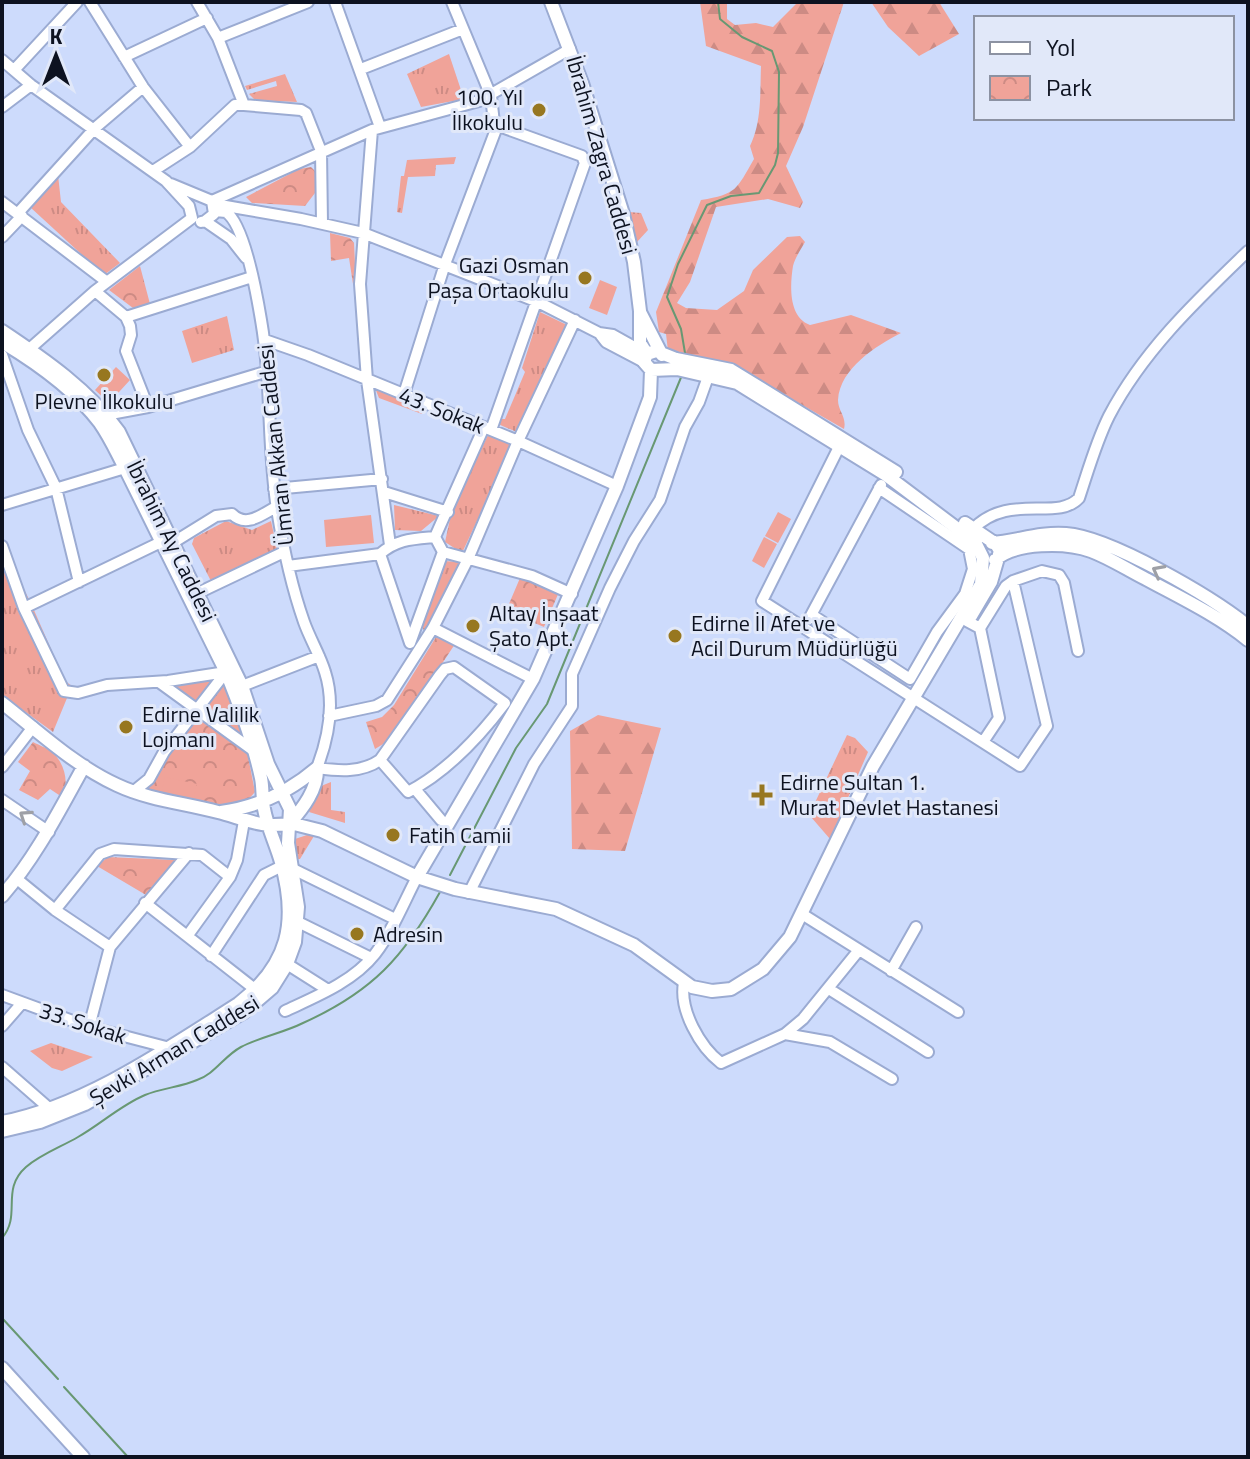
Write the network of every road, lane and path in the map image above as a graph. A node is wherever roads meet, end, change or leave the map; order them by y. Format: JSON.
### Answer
{"nodes":[{"id":1,"x":77,"y":2,"type":"edge"},
{"id":2,"x":90,"y":2,"type":"edge"},
{"id":3,"x":197,"y":2,"type":"edge"},
{"id":4,"x":308,"y":2,"type":"edge"},
{"id":5,"x":335,"y":2,"type":"edge"},
{"id":6,"x":452,"y":2,"type":"edge"},
{"id":7,"x":551,"y":2,"type":"edge"},
{"id":8,"x":207,"y":18,"type":"junction"},
{"id":9,"x":463,"y":29,"type":"junction"},
{"id":10,"x":218,"y":38,"type":"junction"},
{"id":11,"x":570,"y":49,"type":"junction"},
{"id":12,"x":124,"y":57,"type":"junction"},
{"id":13,"x":2,"y":60,"type":"edge"},
{"id":14,"x":15,"y":69,"type":"junction"},
{"id":15,"x":361,"y":69,"type":"junction"},
{"id":16,"x":31,"y":85,"type":"junction"},
{"id":17,"x":143,"y":87,"type":"junction"},
{"id":18,"x":491,"y":96,"type":"junction"},
{"id":19,"x":244,"y":105,"type":"junction"},
{"id":20,"x":2,"y":107,"type":"edge"},
{"id":21,"x":496,"y":125,"type":"junction"},
{"id":22,"x":95,"y":128,"type":"junction"},
{"id":23,"x":376,"y":128,"type":"junction"},
{"id":24,"x":190,"y":147,"type":"junction"},
{"id":25,"x":321,"y":151,"type":"junction"},
{"id":26,"x":153,"y":171,"type":"junction"},
{"id":27,"x":166,"y":181,"type":"junction"},
{"id":28,"x":2,"y":202,"type":"edge"},
{"id":29,"x":211,"y":203,"type":"junction"},
{"id":30,"x":189,"y":206,"type":"junction"},
{"id":31,"x":20,"y":215,"type":"junction"},
{"id":32,"x":192,"y":218,"type":"junction"},
{"id":33,"x":205,"y":221,"type":"junction"},
{"id":34,"x":322,"y":223,"type":"junction"},
{"id":35,"x":363,"y":233,"type":"junction"},
{"id":36,"x":2,"y":237,"type":"edge"},
{"id":37,"x":1248,"y":251,"type":"edge"},
{"id":38,"x":247,"y":260,"type":"junction"},
{"id":39,"x":445,"y":264,"type":"junction"},
{"id":40,"x":252,"y":277,"type":"junction"},
{"id":41,"x":107,"y":282,"type":"junction"},
{"id":42,"x":95,"y":291,"type":"junction"},
{"id":43,"x":538,"y":302,"type":"junction"},
{"id":44,"x":640,"y":311,"type":"junction"},
{"id":45,"x":126,"y":317,"type":"junction"},
{"id":46,"x":575,"y":320,"type":"junction"},
{"id":47,"x":2,"y":331,"type":"edge"},
{"id":48,"x":265,"y":340,"type":"junction"},
{"id":49,"x":2,"y":342,"type":"edge"},
{"id":50,"x":26,"y":352,"type":"junction"},
{"id":51,"x":661,"y":354,"type":"junction"},
{"id":52,"x":2,"y":355,"type":"edge"},
{"id":53,"x":651,"y":364,"type":"junction"},
{"id":54,"x":268,"y":371,"type":"junction"},
{"id":55,"x":709,"y":374,"type":"junction"},
{"id":56,"x":367,"y":380,"type":"junction"},
{"id":57,"x":404,"y":394,"type":"junction"},
{"id":58,"x":148,"y":407,"type":"junction"},
{"id":59,"x":105,"y":415,"type":"junction"},
{"id":60,"x":488,"y":429,"type":"junction"},
{"id":61,"x":518,"y":441,"type":"junction"},
{"id":62,"x":840,"y":445,"type":"junction"},
{"id":63,"x":125,"y":468,"type":"junction"},
{"id":64,"x":888,"y":471,"type":"junction"},
{"id":65,"x":382,"y":479,"type":"junction"},
{"id":66,"x":617,"y":486,"type":"junction"},
{"id":67,"x":56,"y":488,"type":"junction"},
{"id":68,"x":879,"y":488,"type":"junction"},
{"id":69,"x":274,"y":489,"type":"junction"},
{"id":70,"x":384,"y":492,"type":"junction"},
{"id":71,"x":2,"y":505,"type":"edge"},
{"id":72,"x":276,"y":507,"type":"junction"},
{"id":73,"x":448,"y":512,"type":"junction"},
{"id":74,"x":973,"y":529,"type":"junction"},
{"id":75,"x":435,"y":537,"type":"junction"},
{"id":76,"x":168,"y":542,"type":"junction"},
{"id":77,"x":994,"y":543,"type":"junction"},
{"id":78,"x":390,"y":545,"type":"junction"},
{"id":79,"x":2,"y":546,"type":"edge"},
{"id":80,"x":284,"y":552,"type":"junction"},
{"id":81,"x":443,"y":552,"type":"junction"},
{"id":82,"x":380,"y":554,"type":"junction"},
{"id":83,"x":982,"y":554,"type":"junction"},
{"id":84,"x":999,"y":556,"type":"junction"},
{"id":85,"x":468,"y":559,"type":"junction"},
{"id":86,"x":288,"y":566,"type":"junction"},
{"id":87,"x":1013,"y":581,"type":"junction"},
{"id":88,"x":79,"y":582,"type":"junction"},
{"id":89,"x":198,"y":593,"type":"junction"},
{"id":90,"x":572,"y":594,"type":"junction"},
{"id":91,"x":24,"y":608,"type":"junction"},
{"id":92,"x":812,"y":615,"type":"junction"},
{"id":93,"x":967,"y":621,"type":"junction"},
{"id":94,"x":1248,"y":626,"type":"edge"},
{"id":95,"x":433,"y":628,"type":"junction"},
{"id":96,"x":804,"y":628,"type":"junction"},
{"id":97,"x":980,"y":628,"type":"junction"},
{"id":98,"x":1248,"y":640,"type":"edge"},
{"id":99,"x":410,"y":643,"type":"junction"},
{"id":100,"x":1078,"y":651,"type":"dead end"},
{"id":101,"x":319,"y":656,"type":"junction"},
{"id":102,"x":414,"y":657,"type":"junction"},
{"id":103,"x":226,"y":672,"type":"junction"},
{"id":104,"x":533,"y":679,"type":"junction"},
{"id":105,"x":159,"y":682,"type":"junction"},
{"id":106,"x":242,"y":686,"type":"junction"},
{"id":107,"x":915,"y":697,"type":"junction"},
{"id":108,"x":2,"y":703,"type":"edge"},
{"id":109,"x":196,"y":710,"type":"junction"},
{"id":110,"x":329,"y":716,"type":"junction"},
{"id":111,"x":33,"y":727,"type":"junction"},
{"id":112,"x":983,"y":742,"type":"junction"},
{"id":113,"x":254,"y":751,"type":"junction"},
{"id":114,"x":380,"y":760,"type":"junction"},
{"id":115,"x":84,"y":766,"type":"junction"},
{"id":116,"x":2,"y":767,"type":"edge"},
{"id":117,"x":317,"y":768,"type":"junction"},
{"id":118,"x":415,"y":789,"type":"junction"},
{"id":119,"x":133,"y":792,"type":"junction"},
{"id":120,"x":281,"y":793,"type":"junction"},
{"id":121,"x":2,"y":800,"type":"edge"},
{"id":122,"x":263,"y":801,"type":"junction"},
{"id":123,"x":218,"y":812,"type":"junction"},
{"id":124,"x":441,"y":820,"type":"dead end"},
{"id":125,"x":244,"y":821,"type":"junction"},
{"id":126,"x":290,"y":823,"type":"junction"},
{"id":127,"x":270,"y":826,"type":"junction"},
{"id":128,"x":49,"y":832,"type":"junction"},
{"id":129,"x":189,"y":853,"type":"junction"},
{"id":130,"x":286,"y":867,"type":"junction"},
{"id":131,"x":230,"y":877,"type":"junction"},
{"id":132,"x":417,"y":877,"type":"junction"},
{"id":133,"x":7,"y":887,"type":"edge"},
{"id":134,"x":469,"y":893,"type":"junction"},
{"id":135,"x":145,"y":903,"type":"junction"},
{"id":136,"x":55,"y":910,"type":"junction"},
{"id":137,"x":802,"y":914,"type":"junction"},
{"id":138,"x":395,"y":919,"type":"junction"},
{"id":139,"x":298,"y":922,"type":"junction"},
{"id":140,"x":916,"y":927,"type":"dead end"},
{"id":141,"x":188,"y":935,"type":"junction"},
{"id":142,"x":110,"y":947,"type":"junction"},
{"id":143,"x":859,"y":950,"type":"junction"},
{"id":144,"x":211,"y":956,"type":"junction"},
{"id":145,"x":371,"y":958,"type":"junction"},
{"id":146,"x":287,"y":964,"type":"junction"},
{"id":147,"x":891,"y":971,"type":"junction"},
{"id":148,"x":684,"y":983,"type":"junction"},
{"id":149,"x":829,"y":989,"type":"junction"},
{"id":150,"x":256,"y":990,"type":"junction"},
{"id":151,"x":328,"y":990,"type":"junction"},
{"id":152,"x":2,"y":995,"type":"edge"},
{"id":153,"x":22,"y":1003,"type":"junction"},
{"id":154,"x":285,"y":1011,"type":"dead end"},
{"id":155,"x":958,"y":1012,"type":"dead end"},
{"id":156,"x":2,"y":1026,"type":"edge"},
{"id":157,"x":89,"y":1027,"type":"junction"},
{"id":158,"x":785,"y":1034,"type":"junction"},
{"id":159,"x":166,"y":1047,"type":"junction"},
{"id":160,"x":928,"y":1052,"type":"dead end"},
{"id":161,"x":2,"y":1067,"type":"edge"},
{"id":162,"x":892,"y":1079,"type":"dead end"},
{"id":163,"x":50,"y":1109,"type":"junction"},
{"id":164,"x":2,"y":1122,"type":"edge"},
{"id":165,"x":2,"y":1131,"type":"edge"},
{"id":166,"x":2,"y":1368,"type":"edge"},
{"id":167,"x":2,"y":1380,"type":"edge"},
{"id":168,"x":73,"y":1457,"type":"edge"},
{"id":169,"x":83,"y":1457,"type":"edge"}],
"edges":[{"from":1,"to":14,"type":"street"},
{"from":2,"to":12,"type":"street"},
{"from":3,"to":8,"type":"street"},
{"from":4,"to":10,"type":"street"},
{"from":5,"to":15,"type":"street"},
{"from":6,"to":9,"type":"street"},
{"from":7,"to":11,"type":"main road","name":"İbrahim Zagra Caddesi"},
{"from":8,"to":10,"type":"street"},
{"from":8,"to":12,"type":"street"},
{"from":9,"to":15,"type":"street"},
{"from":9,"to":18,"type":"street"},
{"from":10,"to":19,"type":"street"},
{"from":11,"to":18,"type":"street"},
{"from":11,"to":44,"type":"main road","name":"İbrahim Zagra Caddesi"},
{"from":12,"to":17,"type":"street"},
{"from":13,"to":14,"type":"street"},
{"from":14,"to":16,"type":"street"},
{"from":15,"to":23,"type":"street"},
{"from":16,"to":20,"type":"street"},
{"from":16,"to":22,"type":"street"},
{"from":17,"to":22,"type":"street"},
{"from":17,"to":24,"type":"street"},
{"from":18,"to":21,"type":"street"},
{"from":18,"to":23,"type":"street"},
{"from":19,"to":24,"type":"street"},
{"from":19,"to":25,"type":"street"},
{"from":21,"to":39,"type":"street"},
{"from":21,"to":43,"type":"street"},
{"from":22,"to":26,"type":"street"},
{"from":22,"to":31,"type":"street"},
{"from":23,"to":25,"type":"street"},
{"from":23,"to":35,"type":"street"},
{"from":24,"to":26,"type":"street"},
{"from":25,"to":29,"type":"street"},
{"from":25,"to":34,"type":"street"},
{"from":26,"to":27,"type":"street"},
{"from":27,"to":29,"type":"street"},
{"from":27,"to":30,"type":"street"},
{"from":28,"to":31,"type":"street"},
{"from":29,"to":30,"type":"street"},
{"from":29,"to":33,"type":"street"},
{"from":29,"to":34,"type":"street"},
{"from":29,"to":38,"type":"street","name":"Ümran Akkan Caddesi"},
{"from":30,"to":32,"type":"street"},
{"from":31,"to":36,"type":"street"},
{"from":31,"to":41,"type":"street"},
{"from":32,"to":33,"type":"street"},
{"from":32,"to":41,"type":"street"},
{"from":33,"to":38,"type":"street"},
{"from":34,"to":35,"type":"street"},
{"from":35,"to":39,"type":"street"},
{"from":35,"to":56,"type":"street"},
{"from":37,"to":74,"type":"street"},
{"from":38,"to":40,"type":"street","name":"Ümran Akkan Caddesi"},
{"from":39,"to":43,"type":"street"},
{"from":39,"to":57,"type":"street"},
{"from":40,"to":45,"type":"street"},
{"from":40,"to":48,"type":"street","name":"Ümran Akkan Caddesi"},
{"from":41,"to":42,"type":"street"},
{"from":42,"to":45,"type":"street"},
{"from":42,"to":50,"type":"street"},
{"from":43,"to":46,"type":"street"},
{"from":43,"to":60,"type":"street"},
{"from":44,"to":51,"type":"main road","name":"İbrahim Zagra Caddesi"},
{"from":44,"to":53,"type":"main road","name":"İbrahim Zagra Caddesi"},
{"from":45,"to":58,"type":"street"},
{"from":46,"to":53,"type":"street"},
{"from":46,"to":61,"type":"street"},
{"from":47,"to":50,"type":"main road","name":"İbrahim Ay Caddesi"},
{"from":48,"to":54,"type":"street","name":"Ümran Akkan Caddesi"},
{"from":48,"to":56,"type":"street","name":"43. Sokak"},
{"from":49,"to":50,"type":"main road","name":"İbrahim Ay Caddesi"},
{"from":50,"to":59,"type":"main road","name":"İbrahim Ay Caddesi"},
{"from":50,"to":63,"type":"main road","name":"İbrahim Ay Caddesi"},
{"from":51,"to":53,"type":"main road"},
{"from":51,"to":64,"type":"main road"},
{"from":52,"to":67,"type":"street"},
{"from":53,"to":55,"type":"main road"},
{"from":53,"to":66,"type":"main road"},
{"from":54,"to":58,"type":"street"},
{"from":54,"to":69,"type":"street","name":"Ümran Akkan Caddesi"},
{"from":55,"to":62,"type":"main road"},
{"from":55,"to":134,"type":"street"},
{"from":56,"to":57,"type":"street","name":"43. Sokak"},
{"from":56,"to":65,"type":"street"},
{"from":57,"to":60,"type":"street","name":"43. Sokak"},
{"from":58,"to":59,"type":"street"},
{"from":59,"to":76,"type":"main road","name":"İbrahim Ay Caddesi"},
{"from":60,"to":61,"type":"street","name":"43. Sokak"},
{"from":60,"to":73,"type":"street"},
{"from":61,"to":66,"type":"street","name":"43. Sokak"},
{"from":61,"to":85,"type":"street"},
{"from":62,"to":64,"type":"main road"},
{"from":62,"to":96,"type":"street"},
{"from":63,"to":67,"type":"street"},
{"from":63,"to":76,"type":"main road","name":"İbrahim Ay Caddesi"},
{"from":64,"to":68,"type":"street"},
{"from":64,"to":74,"type":"main road"},
{"from":64,"to":83,"type":"main road"},
{"from":65,"to":69,"type":"street"},
{"from":65,"to":70,"type":"street"},
{"from":66,"to":90,"type":"main road"},
{"from":67,"to":71,"type":"street"},
{"from":67,"to":88,"type":"street"},
{"from":68,"to":92,"type":"street"},
{"from":68,"to":92,"type":"street"},
{"from":69,"to":72,"type":"street","name":"Ümran Akkan Caddesi"},
{"from":70,"to":73,"type":"street"},
{"from":70,"to":78,"type":"street"},
{"from":72,"to":76,"type":"street"},
{"from":72,"to":80,"type":"street","name":"Ümran Akkan Caddesi"},
{"from":73,"to":75,"type":"street"},
{"from":74,"to":77,"type":"main road"},
{"from":75,"to":78,"type":"street"},
{"from":75,"to":81,"type":"street"},
{"from":76,"to":88,"type":"street"},
{"from":76,"to":89,"type":"main road","name":"İbrahim Ay Caddesi"},
{"from":76,"to":103,"type":"main road","name":"İbrahim Ay Caddesi"},
{"from":77,"to":83,"type":"main road"},
{"from":77,"to":84,"type":"main road"},
{"from":94,"to":77,"type":"main road","one_way":true},
{"from":78,"to":82,"type":"street"},
{"from":79,"to":91,"type":"street"},
{"from":80,"to":86,"type":"street","name":"Ümran Akkan Caddesi"},
{"from":80,"to":89,"type":"street"},
{"from":81,"to":85,"type":"street"},
{"from":81,"to":99,"type":"street"},
{"from":82,"to":86,"type":"street"},
{"from":82,"to":99,"type":"street"},
{"from":83,"to":84,"type":"main road"},
{"from":83,"to":107,"type":"main road"},
{"from":84,"to":93,"type":"main road"},
{"from":84,"to":98,"type":"main road"},
{"from":85,"to":90,"type":"street"},
{"from":85,"to":95,"type":"street"},
{"from":86,"to":101,"type":"street","name":"Ümran Akkan Caddesi"},
{"from":87,"to":97,"type":"street"},
{"from":87,"to":100,"type":"street"},
{"from":87,"to":112,"type":"street"},
{"from":88,"to":91,"type":"street"},
{"from":89,"to":106,"type":"main road","name":"İbrahim Ay Caddesi"},
{"from":90,"to":104,"type":"main road"},
{"from":91,"to":105,"type":"street"},
{"from":92,"to":96,"type":"street"},
{"from":93,"to":97,"type":"street"},
{"from":93,"to":107,"type":"main road"},
{"from":95,"to":102,"type":"street"},
{"from":95,"to":104,"type":"street"},
{"from":96,"to":107,"type":"street"},
{"from":97,"to":112,"type":"street"},
{"from":99,"to":102,"type":"street"},
{"from":101,"to":106,"type":"street"},
{"from":101,"to":110,"type":"street","name":"Ümran Akkan Caddesi"},
{"from":102,"to":110,"type":"street"},
{"from":103,"to":105,"type":"street"},
{"from":103,"to":109,"type":"street"},
{"from":103,"to":113,"type":"main road","name":"İbrahim Ay Caddesi"},
{"from":104,"to":132,"type":"main road"},
{"from":105,"to":109,"type":"street"},
{"from":106,"to":120,"type":"main road","name":"İbrahim Ay Caddesi"},
{"from":107,"to":112,"type":"street"},
{"from":107,"to":137,"type":"main road"},
{"from":108,"to":111,"type":"main road"},
{"from":109,"to":113,"type":"street"},
{"from":109,"to":119,"type":"street"},
{"from":110,"to":117,"type":"street","name":"Ümran Akkan Caddesi"},
{"from":111,"to":115,"type":"main road"},
{"from":111,"to":116,"type":"street"},
{"from":113,"to":122,"type":"main road","name":"İbrahim Ay Caddesi"},
{"from":114,"to":117,"type":"street"},
{"from":114,"to":118,"type":"street"},
{"from":114,"to":118,"type":"street"},
{"from":115,"to":119,"type":"main road"},
{"from":115,"to":128,"type":"main road"},
{"from":117,"to":120,"type":"main road"},
{"from":117,"to":126,"type":"main road"},
{"from":118,"to":124,"type":"street"},
{"from":119,"to":123,"type":"main road"},
{"from":120,"to":122,"type":"main road"},
{"from":120,"to":126,"type":"main road","name":"İbrahim Ay Caddesi"},
{"from":128,"to":121,"type":"street","one_way":true},
{"from":122,"to":123,"type":"main road"},
{"from":122,"to":127,"type":"main road","name":"İbrahim Ay Caddesi"},
{"from":123,"to":125,"type":"main road"},
{"from":125,"to":127,"type":"main road"},
{"from":125,"to":131,"type":"street"},
{"from":126,"to":127,"type":"main road"},
{"from":126,"to":130,"type":"main road","name":"Şevki Arman Caddesi"},
{"from":126,"to":132,"type":"main road"},
{"from":127,"to":130,"type":"main road"},
{"from":128,"to":133,"type":"main road"},
{"from":129,"to":131,"type":"street"},
{"from":129,"to":135,"type":"street"},
{"from":129,"to":136,"type":"street"},
{"from":130,"to":138,"type":"street"},
{"from":130,"to":139,"type":"main road","name":"Şevki Arman Caddesi"},
{"from":130,"to":144,"type":"street"},
{"from":130,"to":150,"type":"main road"},
{"from":131,"to":141,"type":"street"},
{"from":132,"to":134,"type":"main road"},
{"from":132,"to":138,"type":"street"},
{"from":133,"to":136,"type":"street"},
{"from":134,"to":148,"type":"main road"},
{"from":135,"to":141,"type":"street"},
{"from":135,"to":142,"type":"street"},
{"from":136,"to":142,"type":"street"},
{"from":137,"to":143,"type":"street"},
{"from":137,"to":148,"type":"main road"},
{"from":138,"to":145,"type":"street"},
{"from":139,"to":145,"type":"street"},
{"from":139,"to":146,"type":"main road","name":"Şevki Arman Caddesi"},
{"from":140,"to":147,"type":"street"},
{"from":141,"to":144,"type":"street"},
{"from":142,"to":157,"type":"street"},
{"from":143,"to":147,"type":"street"},
{"from":143,"to":149,"type":"street"},
{"from":144,"to":150,"type":"street"},
{"from":145,"to":151,"type":"street"},
{"from":146,"to":151,"type":"street"},
{"from":146,"to":165,"type":"main road","name":"Şevki Arman Caddesi"},
{"from":147,"to":155,"type":"street"},
{"from":148,"to":158,"type":"street"},
{"from":149,"to":158,"type":"street"},
{"from":149,"to":160,"type":"street"},
{"from":150,"to":159,"type":"main road"},
{"from":151,"to":154,"type":"street"},
{"from":152,"to":153,"type":"street","name":"33. Sokak"},
{"from":153,"to":156,"type":"street"},
{"from":153,"to":157,"type":"street","name":"33. Sokak"},
{"from":157,"to":159,"type":"street","name":"33. Sokak"},
{"from":158,"to":162,"type":"street"},
{"from":159,"to":163,"type":"main road"},
{"from":161,"to":163,"type":"street"},
{"from":163,"to":164,"type":"main road"},
{"from":166,"to":169,"type":"main road"},
{"from":167,"to":168,"type":"main road"}]}
